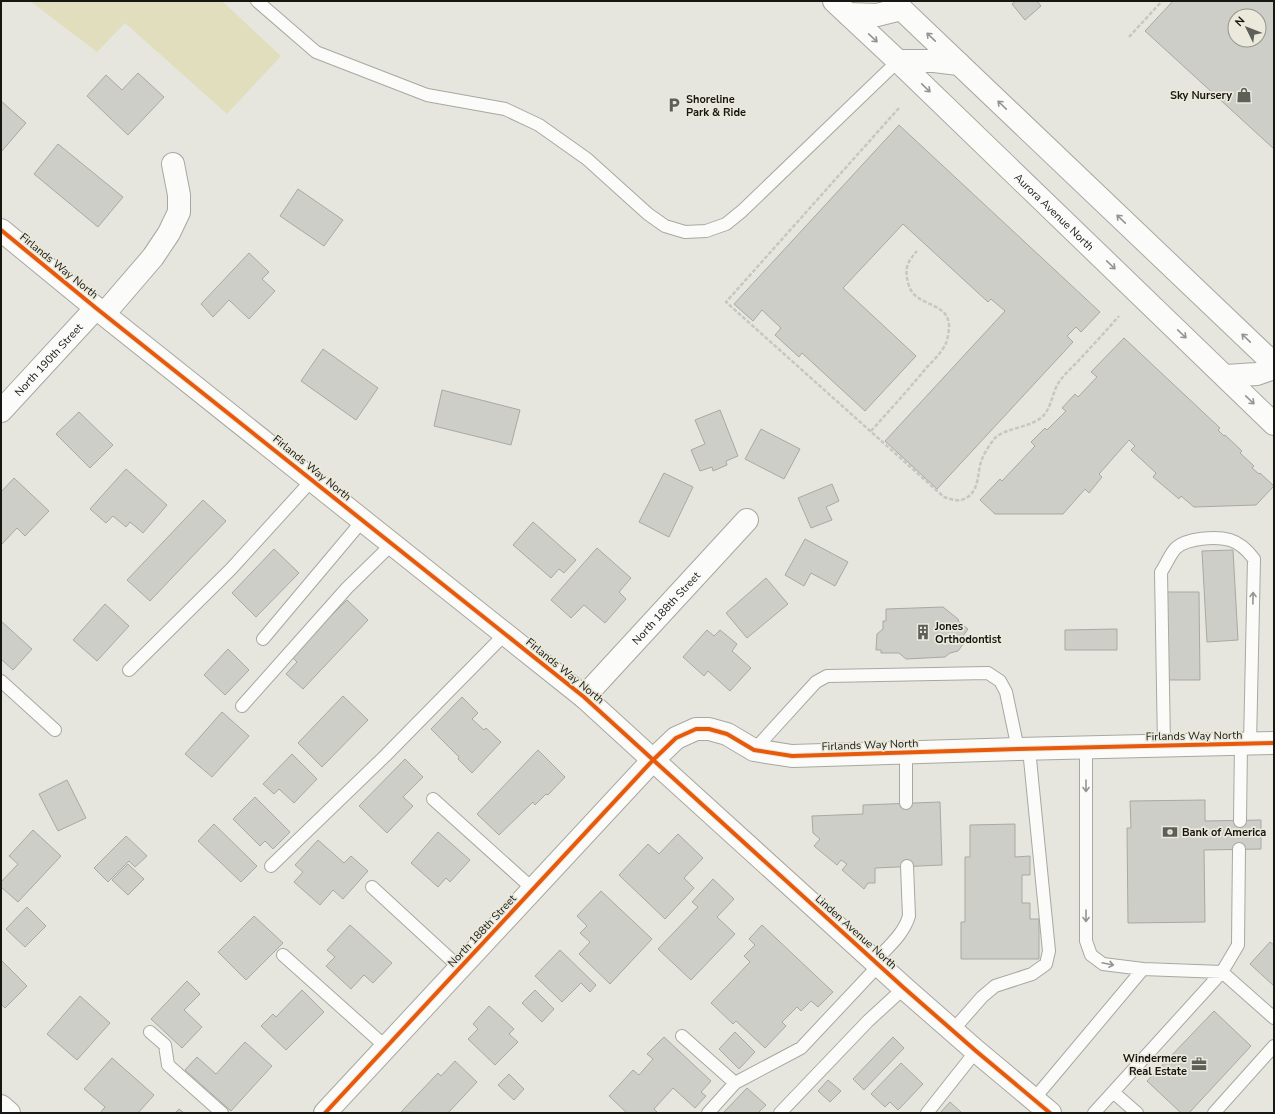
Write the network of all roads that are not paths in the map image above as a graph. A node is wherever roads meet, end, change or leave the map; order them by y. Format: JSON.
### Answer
{"nodes":[{"id":1,"x":257,"y":1,"type":"edge"},
{"id":2,"x":897,"y":5,"type":"edge"},
{"id":3,"x":841,"y":8,"type":"edge"},
{"id":4,"x":898,"y":61,"type":"junction"},
{"id":5,"x":959,"y":64,"type":"junction"},
{"id":6,"x":173,"y":164,"type":"dead end"},
{"id":7,"x":1,"y":230,"type":"edge"},
{"id":8,"x":100,"y":311,"type":"junction"},
{"id":9,"x":1274,"y":364,"type":"edge"},
{"id":10,"x":1274,"y":368,"type":"edge"},
{"id":11,"x":1226,"y":376,"type":"junction"},
{"id":12,"x":1,"y":412,"type":"edge"},
{"id":13,"x":1274,"y":424,"type":"edge"},
{"id":14,"x":312,"y":480,"type":"junction"},
{"id":15,"x":363,"y":520,"type":"junction"},
{"id":16,"x":747,"y":520,"type":"dead end"},
{"id":17,"x":392,"y":544,"type":"junction"},
{"id":18,"x":505,"y":634,"type":"junction"},
{"id":19,"x":263,"y":639,"type":"dead end"},
{"id":20,"x":129,"y":670,"type":"dead end"},
{"id":21,"x":1,"y":681,"type":"edge"},
{"id":22,"x":584,"y":697,"type":"junction"},
{"id":23,"x":242,"y":706,"type":"dead end"},
{"id":24,"x":55,"y":730,"type":"dead end"},
{"id":25,"x":1274,"y":743,"type":"edge"},
{"id":26,"x":1245,"y":744,"type":"junction"},
{"id":27,"x":1164,"y":745,"type":"junction"},
{"id":28,"x":1086,"y":747,"type":"junction"},
{"id":29,"x":1023,"y":749,"type":"junction"},
{"id":30,"x":754,"y":750,"type":"junction"},
{"id":31,"x":906,"y":752,"type":"junction"},
{"id":32,"x":653,"y":760,"type":"junction"},
{"id":33,"x":433,"y":799,"type":"dead end"},
{"id":34,"x":906,"y":803,"type":"dead end"},
{"id":35,"x":1240,"y":821,"type":"dead end"},
{"id":36,"x":1239,"y":849,"type":"dead end"},
{"id":37,"x":271,"y":866,"type":"dead end"},
{"id":38,"x":907,"y":866,"type":"dead end"},
{"id":39,"x":372,"y":887,"type":"dead end"},
{"id":40,"x":533,"y":889,"type":"junction"},
{"id":41,"x":283,"y":955,"type":"dead end"},
{"id":42,"x":877,"y":963,"type":"junction"},
{"id":43,"x":460,"y":968,"type":"junction"},
{"id":44,"x":1143,"y":969,"type":"junction"},
{"id":45,"x":1222,"y":972,"type":"junction"},
{"id":46,"x":904,"y":988,"type":"junction"},
{"id":47,"x":1274,"y":1018,"type":"edge"},
{"id":48,"x":953,"y":1030,"type":"junction"},
{"id":49,"x":150,"y":1032,"type":"dead end"},
{"id":50,"x":682,"y":1036,"type":"dead end"},
{"id":51,"x":1274,"y":1046,"type":"edge"},
{"id":52,"x":386,"y":1047,"type":"junction"},
{"id":53,"x":976,"y":1052,"type":"junction"},
{"id":54,"x":735,"y":1083,"type":"junction"},
{"id":55,"x":1113,"y":1092,"type":"junction"},
{"id":56,"x":1034,"y":1099,"type":"junction"},
{"id":57,"x":1,"y":1106,"type":"edge"},
{"id":58,"x":9,"y":1113,"type":"edge"},
{"id":59,"x":222,"y":1113,"type":"edge"},
{"id":60,"x":325,"y":1113,"type":"edge"},
{"id":61,"x":708,"y":1113,"type":"edge"},
{"id":62,"x":780,"y":1113,"type":"edge"},
{"id":63,"x":927,"y":1113,"type":"edge"},
{"id":64,"x":1050,"y":1113,"type":"edge"},
{"id":65,"x":1094,"y":1113,"type":"edge"},
{"id":66,"x":1137,"y":1113,"type":"edge"},
{"id":67,"x":1214,"y":1113,"type":"edge"}],
"edges":[{"from":1,"to":4,"type":"lane"},
{"from":2,"to":3,"type":"main road"},
{"from":5,"to":2,"type":"main road","one_way":true},
{"from":3,"to":4,"type":"main road","name":"Aurora Avenue North","one_way":true},
{"from":4,"to":5,"type":"main road"},
{"from":4,"to":11,"type":"main road","name":"Aurora Avenue North","one_way":true},
{"from":9,"to":5,"type":"main road","one_way":true},
{"from":6,"to":8,"type":"main road","name":"North 190th Street"},
{"from":7,"to":8,"type":"main road","name":"Firlands Way North"},
{"from":8,"to":12,"type":"main road","name":"North 190th Street"},
{"from":8,"to":14,"type":"main road","name":"Firlands Way North"},
{"from":10,"to":11,"type":"main road"},
{"from":11,"to":13,"type":"main road","name":"Aurora Avenue North","one_way":true},
{"from":14,"to":15,"type":"main road","name":"Firlands Way North"},
{"from":14,"to":20,"type":"lane"},
{"from":15,"to":17,"type":"main road","name":"Firlands Way North"},
{"from":15,"to":19,"type":"lane"},
{"from":16,"to":22,"type":"main road","name":"North 188th Street"},
{"from":17,"to":18,"type":"main road","name":"Firlands Way North"},
{"from":17,"to":23,"type":"lane"},
{"from":18,"to":22,"type":"main road","name":"Firlands Way North"},
{"from":18,"to":37,"type":"lane"},
{"from":21,"to":24,"type":"lane"},
{"from":22,"to":32,"type":"main road","name":"Firlands Way North"},
{"from":25,"to":26,"type":"main road","name":"Firlands Way North"},
{"from":26,"to":27,"type":"main road","name":"Firlands Way North"},
{"from":26,"to":27,"type":"lane","one_way":true},
{"from":26,"to":35,"type":"lane"},
{"from":27,"to":28,"type":"main road","name":"Firlands Way North"},
{"from":28,"to":29,"type":"main road","name":"Firlands Way North"},
{"from":28,"to":44,"type":"lane","one_way":true},
{"from":29,"to":30,"type":"lane"},
{"from":29,"to":31,"type":"main road","name":"Firlands Way North"},
{"from":29,"to":48,"type":"lane"},
{"from":30,"to":31,"type":"main road","name":"Firlands Way North"},
{"from":30,"to":32,"type":"main road","name":"Firlands Way North"},
{"from":31,"to":34,"type":"lane"},
{"from":32,"to":40,"type":"main road","name":"North 188th Street"},
{"from":32,"to":42,"type":"main road","name":"Linden Avenue North"},
{"from":33,"to":40,"type":"lane"},
{"from":36,"to":45,"type":"lane"},
{"from":38,"to":42,"type":"lane"},
{"from":39,"to":43,"type":"lane"},
{"from":40,"to":43,"type":"main road","name":"North 188th Street"},
{"from":41,"to":52,"type":"lane"},
{"from":42,"to":46,"type":"main road","name":"Linden Avenue North"},
{"from":42,"to":54,"type":"lane"},
{"from":43,"to":52,"type":"main road","name":"North 188th Street"},
{"from":44,"to":45,"type":"lane"},
{"from":44,"to":56,"type":"lane"},
{"from":45,"to":47,"type":"lane"},
{"from":45,"to":55,"type":"lane"},
{"from":46,"to":48,"type":"main road","name":"Linden Avenue North"},
{"from":46,"to":62,"type":"lane"},
{"from":48,"to":53,"type":"main road","name":"Linden Avenue North"},
{"from":49,"to":59,"type":"lane"},
{"from":50,"to":54,"type":"lane"},
{"from":51,"to":67,"type":"lane"},
{"from":52,"to":60,"type":"main road","name":"North 188th Street"},
{"from":53,"to":56,"type":"main road","name":"Linden Avenue North"},
{"from":53,"to":63,"type":"lane"},
{"from":54,"to":61,"type":"lane"},
{"from":55,"to":65,"type":"lane"},
{"from":55,"to":66,"type":"lane"},
{"from":56,"to":64,"type":"main road","name":"Linden Avenue North"},
{"from":57,"to":58,"type":"main road"}]}
